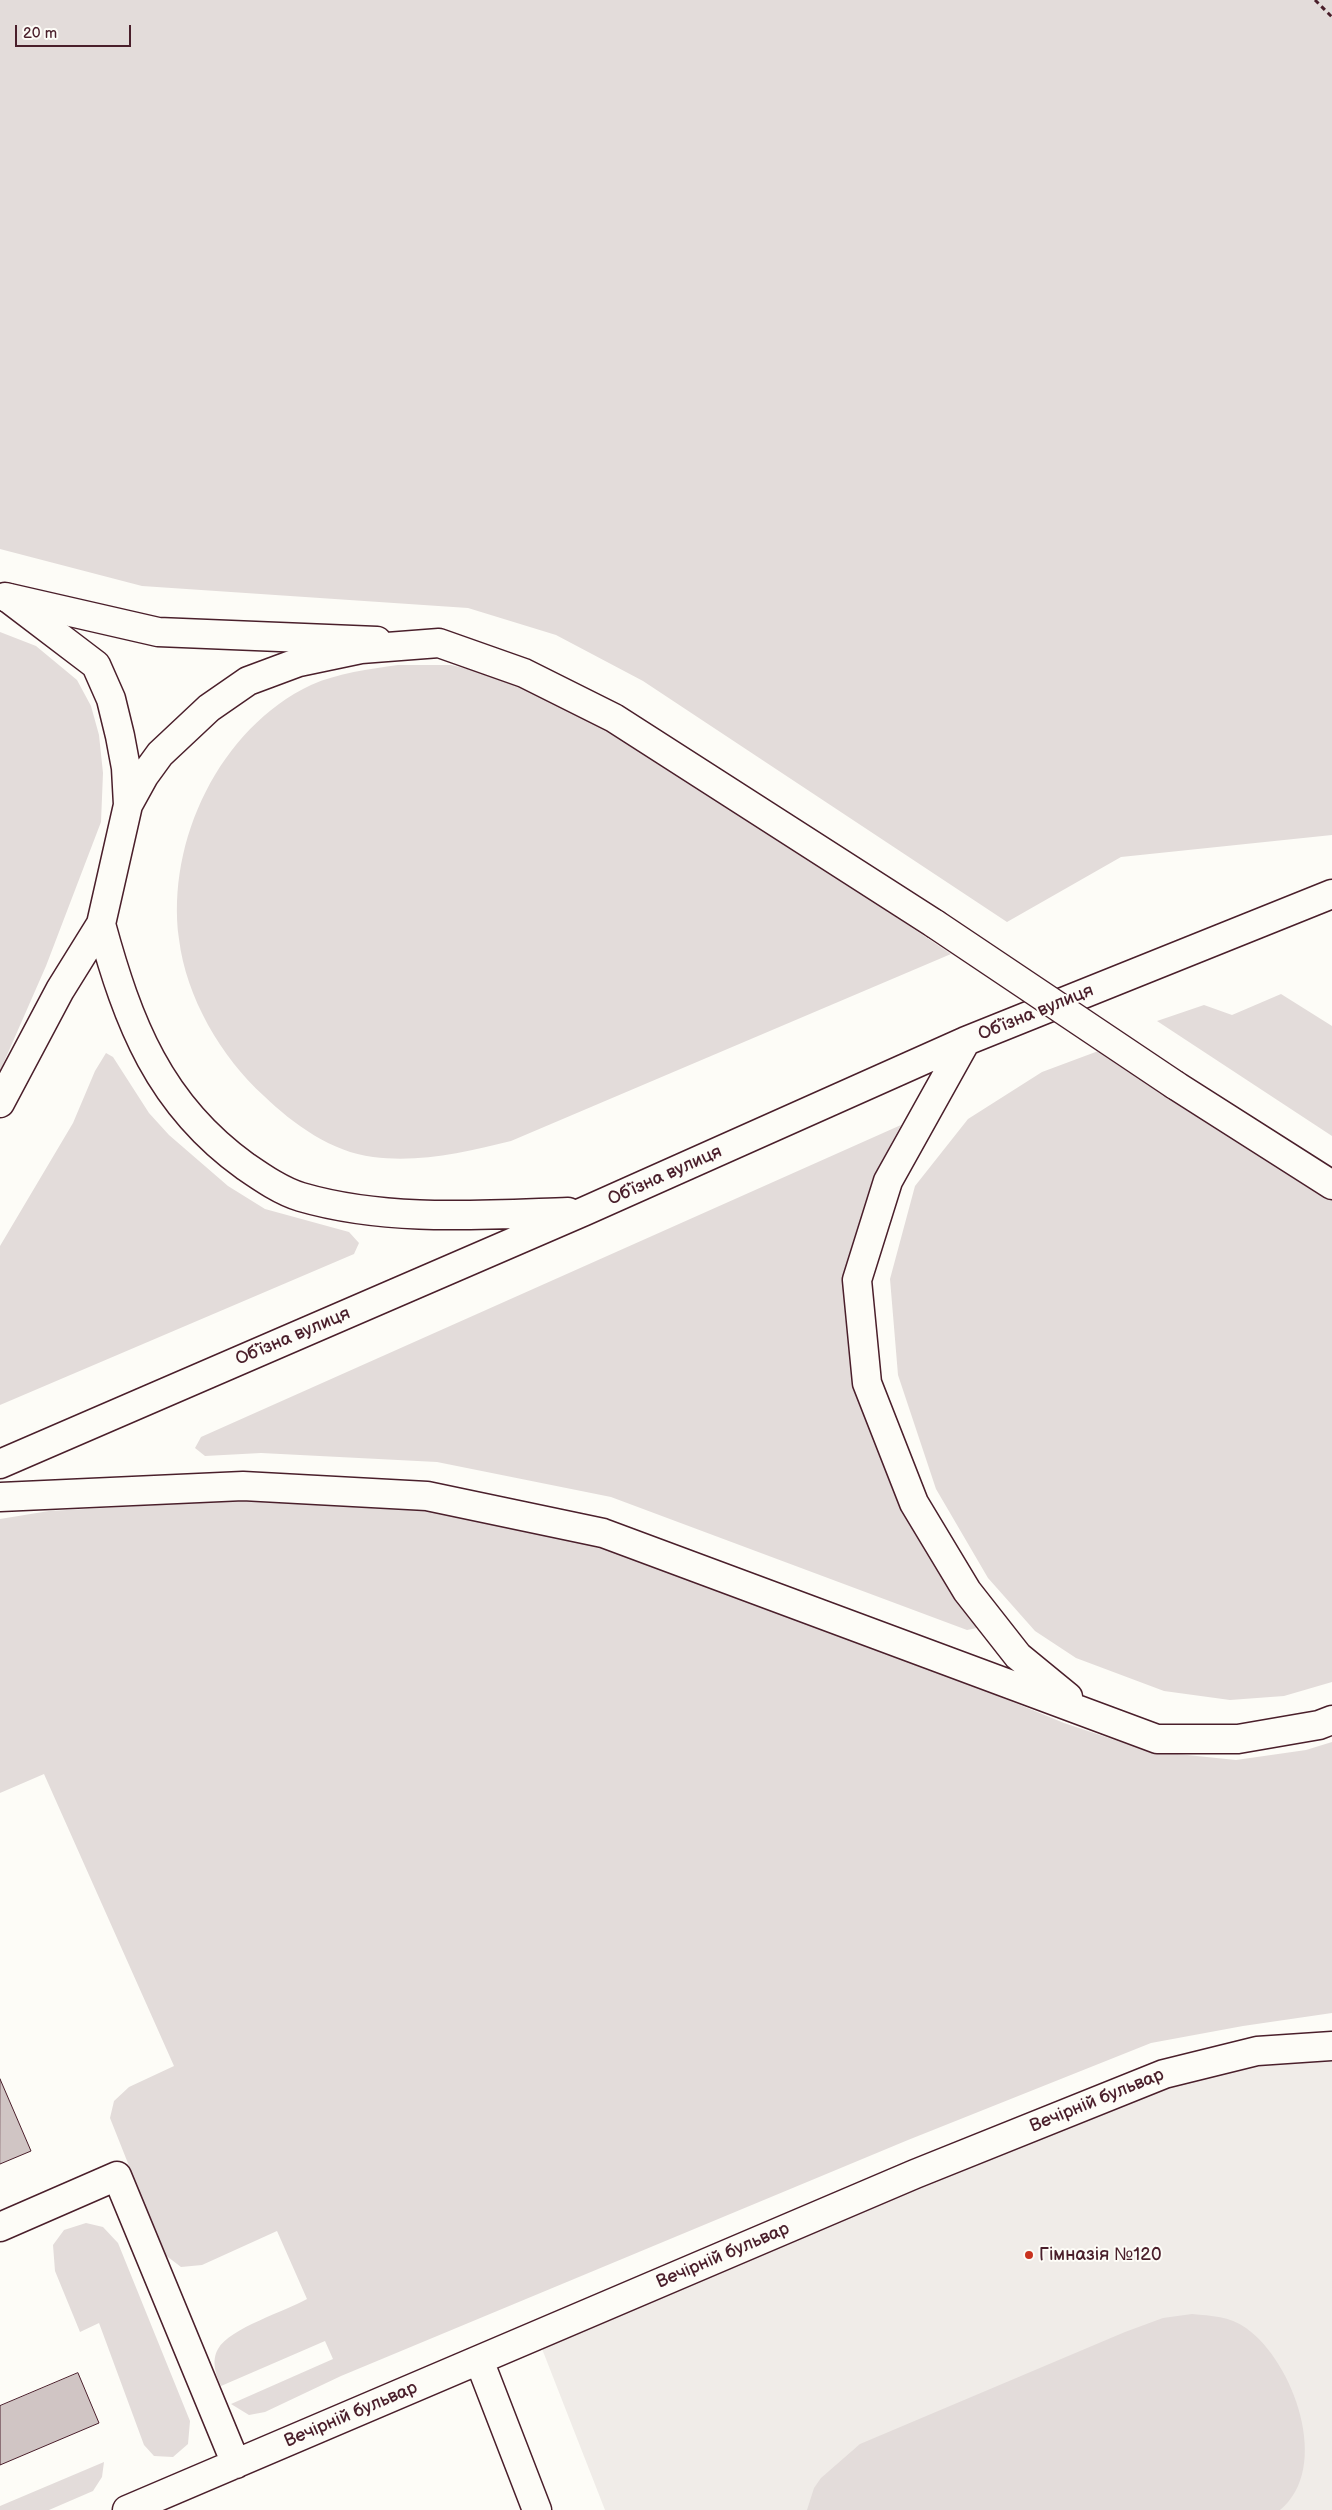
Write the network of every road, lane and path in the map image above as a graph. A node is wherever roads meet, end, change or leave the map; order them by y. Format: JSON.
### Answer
{"nodes":[{"id":1,"x":1315,"y":0,"type":"edge"},
{"id":2,"x":1332,"y":17,"type":"edge"},
{"id":3,"x":4,"y":596,"type":"edge"},
{"id":4,"x":439,"y":643,"type":"junction"},
{"id":5,"x":128,"y":805,"type":"junction"},
{"id":6,"x":1332,"y":894,"type":"edge"},
{"id":7,"x":101,"y":924,"type":"junction"},
{"id":8,"x":966,"y":1041,"type":"junction"},
{"id":9,"x":0,"y":1103,"type":"edge"},
{"id":10,"x":1332,"y":1184,"type":"edge"},
{"id":11,"x":585,"y":1211,"type":"junction"},
{"id":12,"x":0,"y":1464,"type":"edge"},
{"id":13,"x":0,"y":1497,"type":"edge"},
{"id":14,"x":1084,"y":1710,"type":"junction"},
{"id":15,"x":1332,"y":1720,"type":"edge"},
{"id":16,"x":1332,"y":2046,"type":"edge"},
{"id":17,"x":0,"y":2227,"type":"edge"},
{"id":18,"x":479,"y":2360,"type":"junction"},
{"id":19,"x":236,"y":2464,"type":"junction"},
{"id":20,"x":127,"y":2510,"type":"edge"},
{"id":21,"x":537,"y":2510,"type":"edge"}],
"edges":[{"from":1,"to":2,"type":"path"},
{"from":3,"to":4,"type":"main road"},
{"from":3,"to":5,"type":"main road"},
{"from":4,"to":5,"type":"main road"},
{"from":4,"to":10,"type":"main road","bridge":true},
{"from":5,"to":7,"type":"main road"},
{"from":6,"to":8,"type":"main road","name":"Обʼїзна вулиця"},
{"from":7,"to":9,"type":"main road"},
{"from":7,"to":11,"type":"main road"},
{"from":8,"to":11,"type":"main road","name":"Обʼїзна вулиця"},
{"from":8,"to":14,"type":"main road"},
{"from":11,"to":12,"type":"main road","name":"Обʼїзна вулиця"},
{"from":13,"to":14,"type":"main road"},
{"from":14,"to":15,"type":"main road"},
{"from":16,"to":18,"type":"main road","name":"Вечірній бульвар"},
{"from":17,"to":19,"type":"main road"},
{"from":18,"to":19,"type":"main road","name":"Вечірній бульвар"},
{"from":18,"to":21,"type":"main road"},
{"from":19,"to":20,"type":"main road","name":"Вечірній бульвар"}]}
